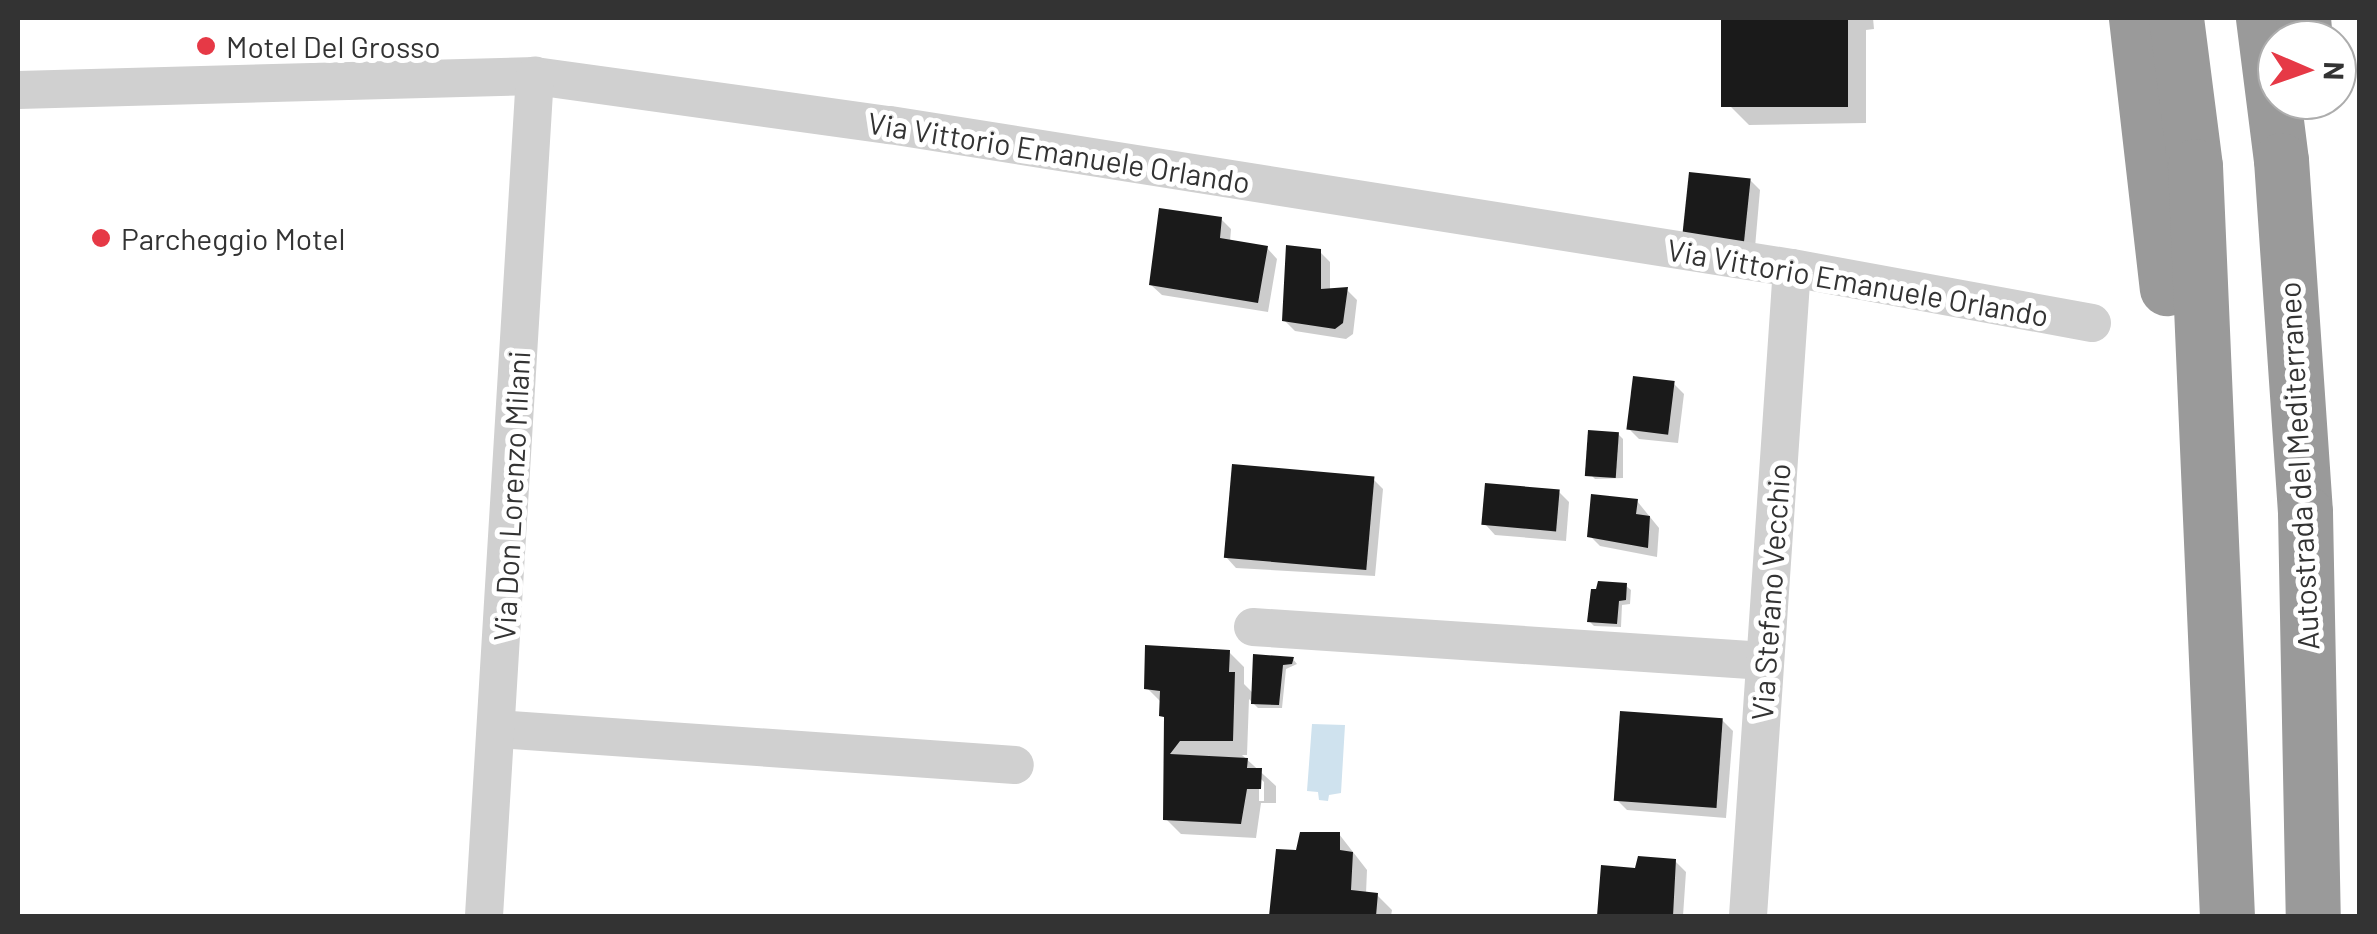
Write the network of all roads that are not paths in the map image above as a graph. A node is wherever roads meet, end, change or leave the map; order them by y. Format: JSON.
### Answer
{"nodes":[{"id":1,"x":2136,"y":18,"type":"edge"},
{"id":2,"x":2176,"y":18,"type":"edge"},
{"id":3,"x":2263,"y":18,"type":"edge"},
{"id":4,"x":535,"y":76,"type":"junction"},
{"id":5,"x":18,"y":90,"type":"edge"},
{"id":6,"x":2312,"y":120,"type":"edge"},
{"id":7,"x":1792,"y":268,"type":"junction"},
{"id":8,"x":2092,"y":323,"type":"dead end"},
{"id":9,"x":2210,"y":506,"type":"junction"},
{"id":10,"x":2305,"y":512,"type":"junction"},
{"id":11,"x":1253,"y":627,"type":"dead end"},
{"id":12,"x":1765,"y":661,"type":"junction"},
{"id":13,"x":498,"y":730,"type":"junction"},
{"id":14,"x":1015,"y":765,"type":"dead end"},
{"id":15,"x":484,"y":916,"type":"edge"},
{"id":16,"x":1748,"y":916,"type":"edge"},
{"id":17,"x":2227,"y":916,"type":"edge"},
{"id":18,"x":2313,"y":916,"type":"edge"}],
"edges":[{"from":1,"to":9,"type":"highway"},
{"from":2,"to":9,"type":"highway"},
{"from":3,"to":10,"type":"highway","name":"Autostrada del Mediterraneo"},
{"from":4,"to":5,"type":"street","name":"Via Vittorio Emanuele Orlando"},
{"from":4,"to":7,"type":"street","name":"Via Vittorio Emanuele Orlando"},
{"from":4,"to":13,"type":"street","name":"Via Don Lorenzo Milani"},
{"from":6,"to":10,"type":"highway"},
{"from":7,"to":8,"type":"street","name":"Via Vittorio Emanuele Orlando"},
{"from":7,"to":12,"type":"street","name":"Via Stefano Vecchio"},
{"from":9,"to":17,"type":"highway"},
{"from":10,"to":18,"type":"highway","name":"Autostrada del Mediterraneo"},
{"from":11,"to":12,"type":"street"},
{"from":12,"to":16,"type":"street","name":"Via Stefano Vecchio"},
{"from":13,"to":14,"type":"street"},
{"from":13,"to":15,"type":"street","name":"Via Don Lorenzo Milani"}]}
